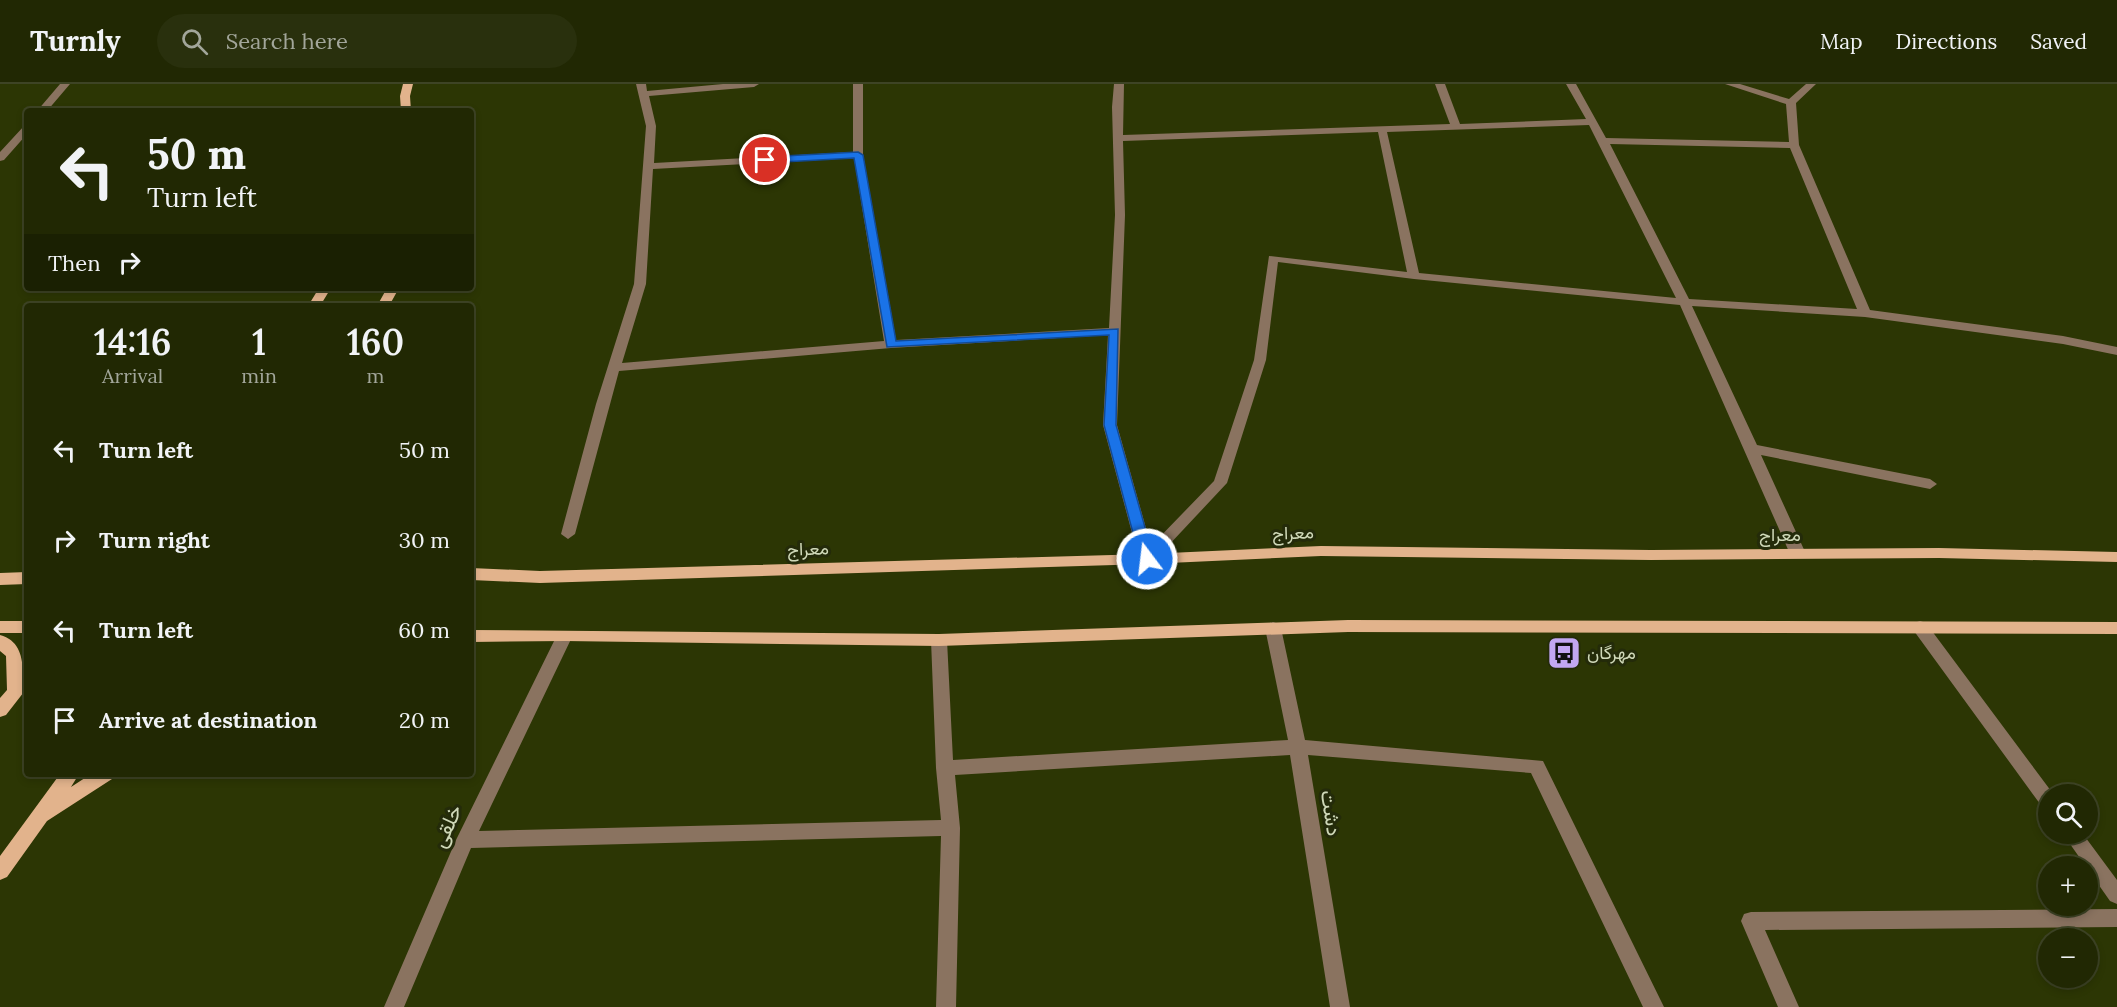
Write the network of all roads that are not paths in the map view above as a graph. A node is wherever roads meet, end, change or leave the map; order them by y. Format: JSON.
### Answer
{"nodes":[{"id":1,"x":65,"y":84,"type":"edge"},
{"id":2,"x":408,"y":84,"type":"edge"},
{"id":3,"x":754,"y":84,"type":"edge"},
{"id":4,"x":858,"y":84,"type":"edge"},
{"id":5,"x":1119,"y":84,"type":"edge"},
{"id":6,"x":1440,"y":84,"type":"edge"},
{"id":7,"x":1571,"y":84,"type":"edge"},
{"id":8,"x":1730,"y":84,"type":"edge"},
{"id":9,"x":1811,"y":84,"type":"edge"},
{"id":10,"x":642,"y":89,"type":"edge"},
{"id":11,"x":1791,"y":102,"type":"junction"},
{"id":12,"x":45,"y":108,"type":"edge"},
{"id":13,"x":406,"y":108,"type":"edge"},
{"id":14,"x":1594,"y":122,"type":"junction"},
{"id":15,"x":1456,"y":127,"type":"junction"},
{"id":16,"x":1382,"y":129,"type":"junction"},
{"id":17,"x":24,"y":131,"type":"edge"},
{"id":18,"x":1118,"y":138,"type":"junction"},
{"id":19,"x":1604,"y":141,"type":"junction"},
{"id":20,"x":1794,"y":145,"type":"junction"},
{"id":21,"x":858,"y":155,"type":"junction"},
{"id":22,"x":0,"y":158,"type":"edge"},
{"id":23,"x":649,"y":166,"type":"junction"},
{"id":24,"x":1413,"y":276,"type":"junction"},
{"id":25,"x":1686,"y":302,"type":"junction"},
{"id":26,"x":1865,"y":313,"type":"junction"},
{"id":27,"x":1114,"y":332,"type":"junction"},
{"id":28,"x":891,"y":344,"type":"junction"},
{"id":29,"x":2117,"y":351,"type":"edge"},
{"id":30,"x":614,"y":368,"type":"junction"},
{"id":31,"x":1751,"y":448,"type":"junction"},
{"id":32,"x":1930,"y":484,"type":"dead end"},
{"id":33,"x":568,"y":534,"type":"dead end"},
{"id":34,"x":1797,"y":554,"type":"junction"},
{"id":35,"x":2117,"y":557,"type":"edge"},
{"id":36,"x":1147,"y":559,"type":"junction"},
{"id":37,"x":474,"y":574,"type":"edge"},
{"id":38,"x":24,"y":578,"type":"edge"},
{"id":39,"x":0,"y":579,"type":"edge"},
{"id":40,"x":0,"y":627,"type":"edge"},
{"id":41,"x":24,"y":627,"type":"edge"},
{"id":42,"x":1920,"y":627,"type":"junction"},
{"id":43,"x":1273,"y":628,"type":"junction"},
{"id":44,"x":2117,"y":628,"type":"edge"},
{"id":45,"x":564,"y":635,"type":"junction"},
{"id":46,"x":474,"y":636,"type":"edge"},
{"id":47,"x":0,"y":640,"type":"edge"},
{"id":48,"x":939,"y":640,"type":"junction"},
{"id":49,"x":24,"y":680,"type":"edge"},
{"id":50,"x":15,"y":692,"type":"junction"},
{"id":51,"x":0,"y":710,"type":"edge"},
{"id":52,"x":1298,"y":747,"type":"junction"},
{"id":53,"x":945,"y":768,"type":"junction"},
{"id":54,"x":68,"y":777,"type":"edge"},
{"id":55,"x":101,"y":777,"type":"edge"},
{"id":56,"x":2038,"y":787,"type":"edge"},
{"id":57,"x":36,"y":820,"type":"junction"},
{"id":58,"x":951,"y":828,"type":"junction"},
{"id":59,"x":465,"y":840,"type":"junction"},
{"id":60,"x":2079,"y":844,"type":"edge"},
{"id":61,"x":0,"y":871,"type":"edge"},
{"id":62,"x":2117,"y":895,"type":"edge"},
{"id":63,"x":2117,"y":918,"type":"edge"},
{"id":64,"x":394,"y":1007,"type":"edge"},
{"id":65,"x":946,"y":1007,"type":"edge"},
{"id":66,"x":1340,"y":1007,"type":"edge"},
{"id":67,"x":1654,"y":1007,"type":"edge"},
{"id":68,"x":1789,"y":1007,"type":"edge"}],
"edges":[{"from":1,"to":12,"type":"street"},
{"from":2,"to":13,"type":"main road"},
{"from":3,"to":10,"type":"street"},
{"from":4,"to":21,"type":"street"},
{"from":5,"to":18,"type":"street"},
{"from":6,"to":15,"type":"street"},
{"from":7,"to":14,"type":"street"},
{"from":8,"to":11,"type":"street"},
{"from":9,"to":11,"type":"street"},
{"from":10,"to":23,"type":"street"},
{"from":11,"to":20,"type":"street"},
{"from":14,"to":15,"type":"street"},
{"from":14,"to":19,"type":"street"},
{"from":15,"to":16,"type":"street"},
{"from":16,"to":18,"type":"street"},
{"from":16,"to":24,"type":"street"},
{"from":17,"to":22,"type":"street"},
{"from":18,"to":27,"type":"street"},
{"from":19,"to":20,"type":"street"},
{"from":19,"to":25,"type":"street"},
{"from":20,"to":26,"type":"street"},
{"from":21,"to":23,"type":"street"},
{"from":21,"to":28,"type":"street"},
{"from":23,"to":30,"type":"street"},
{"from":24,"to":25,"type":"street"},
{"from":24,"to":36,"type":"street"},
{"from":25,"to":26,"type":"street"},
{"from":25,"to":31,"type":"street"},
{"from":26,"to":29,"type":"street"},
{"from":27,"to":28,"type":"street"},
{"from":27,"to":36,"type":"street"},
{"from":28,"to":30,"type":"street"},
{"from":30,"to":33,"type":"street"},
{"from":31,"to":32,"type":"street"},
{"from":31,"to":34,"type":"street"},
{"from":34,"to":35,"type":"main road","name":"معراج"},
{"from":34,"to":36,"type":"main road","name":"معراج"},
{"from":36,"to":37,"type":"main road","name":"معراج"},
{"from":38,"to":39,"type":"main road"},
{"from":40,"to":41,"type":"main road"},
{"from":42,"to":43,"type":"main road"},
{"from":42,"to":44,"type":"main road"},
{"from":42,"to":56,"type":"street"},
{"from":43,"to":48,"type":"main road"},
{"from":43,"to":52,"type":"street","name":"دشت"},
{"from":45,"to":46,"type":"main road"},
{"from":45,"to":48,"type":"main road"},
{"from":45,"to":59,"type":"street","name":"خلقی"},
{"from":47,"to":50,"type":"main road"},
{"from":48,"to":53,"type":"street"},
{"from":49,"to":50,"type":"main road"},
{"from":50,"to":51,"type":"main road"},
{"from":52,"to":53,"type":"street"},
{"from":52,"to":66,"type":"street","name":"دشت"},
{"from":52,"to":67,"type":"street"},
{"from":53,"to":58,"type":"street"},
{"from":54,"to":57,"type":"main road"},
{"from":55,"to":57,"type":"main road"},
{"from":57,"to":61,"type":"main road"},
{"from":58,"to":59,"type":"street"},
{"from":58,"to":65,"type":"street"},
{"from":59,"to":64,"type":"street","name":"خلقی"},
{"from":60,"to":62,"type":"street"},
{"from":63,"to":68,"type":"street"}]}
